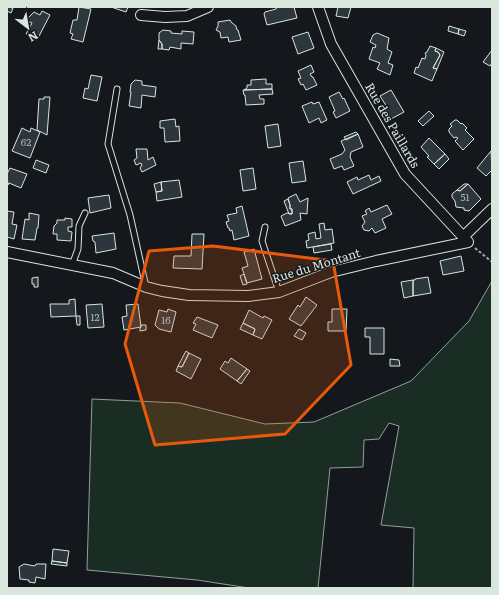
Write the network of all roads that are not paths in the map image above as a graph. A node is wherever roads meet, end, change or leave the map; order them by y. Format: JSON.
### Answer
{"nodes":[{"id":1,"x":208,"y":7,"type":"edge"},
{"id":2,"x":318,"y":7,"type":"edge"},
{"id":3,"x":141,"y":15,"type":"dead end"},
{"id":4,"x":117,"y":89,"type":"dead end"},
{"id":5,"x":492,"y":208,"type":"edge"},
{"id":6,"x":84,"y":213,"type":"dead end"},
{"id":7,"x":265,"y":227,"type":"dead end"},
{"id":8,"x":466,"y":239,"type":"junction"},
{"id":9,"x":7,"y":252,"type":"edge"},
{"id":10,"x":72,"y":265,"type":"junction"},
{"id":11,"x":146,"y":287,"type":"junction"},
{"id":12,"x":279,"y":292,"type":"junction"}],
"edges":[{"from":1,"to":3,"type":"street"},
{"from":2,"to":8,"type":"street","name":"Rue des Paillards"},
{"from":4,"to":11,"type":"lane"},
{"from":5,"to":8,"type":"street"},
{"from":6,"to":10,"type":"lane"},
{"from":7,"to":12,"type":"lane"},
{"from":8,"to":12,"type":"street","name":"Rue du Montant"},
{"from":9,"to":10,"type":"street","name":"Rue du Montant"},
{"from":10,"to":11,"type":"street","name":"Rue du Montant"},
{"from":11,"to":12,"type":"street","name":"Rue du Montant"}]}
